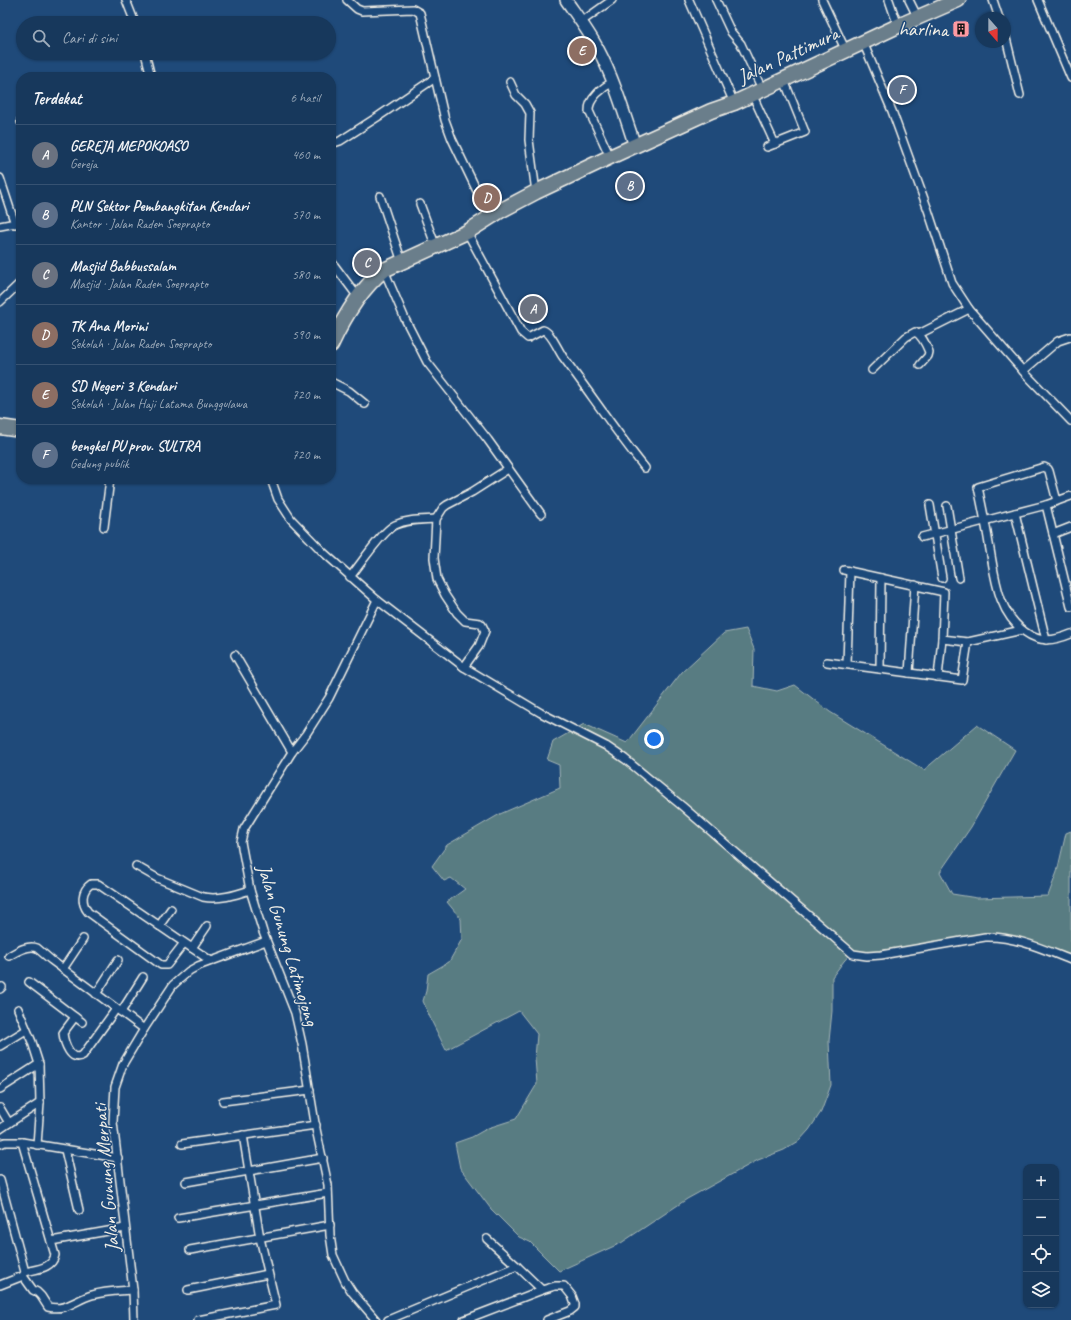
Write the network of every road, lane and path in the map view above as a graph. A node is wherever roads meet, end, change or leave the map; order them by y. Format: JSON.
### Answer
{"nodes":[{"id":1,"x":126,"y":0,"type":"edge"},
{"id":2,"x":346,"y":0,"type":"edge"},
{"id":3,"x":566,"y":0,"type":"edge"},
{"id":4,"x":612,"y":0,"type":"edge"},
{"id":5,"x":689,"y":0,"type":"edge"},
{"id":6,"x":716,"y":0,"type":"edge"},
{"id":7,"x":822,"y":0,"type":"edge"},
{"id":8,"x":889,"y":0,"type":"edge"},
{"id":9,"x":910,"y":0,"type":"edge"},
{"id":10,"x":958,"y":0,"type":"edge"},
{"id":11,"x":993,"y":0,"type":"edge"},
{"id":12,"x":1038,"y":0,"type":"edge"},
{"id":13,"x":997,"y":12,"type":"edge"},
{"id":14,"x":132,"y":16,"type":"edge"},
{"id":15,"x":918,"y":18,"type":"junction"},
{"id":16,"x":581,"y":22,"type":"junction"},
{"id":17,"x":898,"y":26,"type":"junction"},
{"id":18,"x":863,"y":42,"type":"junction"},
{"id":19,"x":1008,"y":48,"type":"edge"},
{"id":20,"x":846,"y":51,"type":"junction"},
{"id":21,"x":147,"y":60,"type":"edge"},
{"id":22,"x":150,"y":72,"type":"edge"},
{"id":23,"x":435,"y":78,"type":"junction"},
{"id":24,"x":1071,"y":78,"type":"edge"},
{"id":25,"x":784,"y":80,"type":"junction"},
{"id":26,"x":510,"y":82,"type":"dead end"},
{"id":27,"x":613,"y":82,"type":"junction"},
{"id":28,"x":757,"y":92,"type":"junction"},
{"id":29,"x":1020,"y":95,"type":"dead end"},
{"id":30,"x":734,"y":102,"type":"junction"},
{"id":31,"x":336,"y":142,"type":"edge"},
{"id":32,"x":775,"y":144,"type":"junction"},
{"id":33,"x":635,"y":146,"type":"junction"},
{"id":34,"x":767,"y":147,"type":"dead end"},
{"id":35,"x":610,"y":157,"type":"junction"},
{"id":36,"x":0,"y":178,"type":"edge"},
{"id":37,"x":536,"y":192,"type":"junction"},
{"id":38,"x":380,"y":196,"type":"dead end"},
{"id":39,"x":420,"y":204,"type":"dead end"},
{"id":40,"x":16,"y":218,"type":"edge"},
{"id":41,"x":490,"y":218,"type":"junction"},
{"id":42,"x":16,"y":223,"type":"edge"},
{"id":43,"x":0,"y":226,"type":"edge"},
{"id":44,"x":467,"y":232,"type":"junction"},
{"id":45,"x":436,"y":247,"type":"junction"},
{"id":46,"x":402,"y":262,"type":"junction"},
{"id":47,"x":336,"y":268,"type":"edge"},
{"id":48,"x":384,"y":270,"type":"junction"},
{"id":49,"x":16,"y":287,"type":"edge"},
{"id":50,"x":358,"y":297,"type":"junction"},
{"id":51,"x":0,"y":302,"type":"edge"},
{"id":52,"x":969,"y":308,"type":"junction"},
{"id":53,"x":336,"y":332,"type":"edge"},
{"id":54,"x":919,"y":334,"type":"junction"},
{"id":55,"x":1070,"y":337,"type":"edge"},
{"id":56,"x":920,"y":365,"type":"dead end"},
{"id":57,"x":872,"y":370,"type":"dead end"},
{"id":58,"x":1023,"y":371,"type":"junction"},
{"id":59,"x":336,"y":385,"type":"edge"},
{"id":60,"x":365,"y":404,"type":"dead end"},
{"id":61,"x":1071,"y":421,"type":"edge"},
{"id":62,"x":0,"y":427,"type":"edge"},
{"id":63,"x":16,"y":429,"type":"edge"},
{"id":64,"x":645,"y":468,"type":"dead end"},
{"id":65,"x":508,"y":469,"type":"junction"},
{"id":66,"x":109,"y":484,"type":"edge"},
{"id":67,"x":273,"y":484,"type":"edge"},
{"id":68,"x":1071,"y":496,"type":"edge"},
{"id":69,"x":1057,"y":501,"type":"junction"},
{"id":70,"x":930,"y":505,"type":"dead end"},
{"id":71,"x":1046,"y":505,"type":"junction"},
{"id":72,"x":947,"y":506,"type":"dead end"},
{"id":73,"x":1015,"y":513,"type":"junction"},
{"id":74,"x":541,"y":514,"type":"dead end"},
{"id":75,"x":436,"y":519,"type":"junction"},
{"id":76,"x":984,"y":520,"type":"junction"},
{"id":77,"x":104,"y":527,"type":"dead end"},
{"id":78,"x":1071,"y":527,"type":"edge"},
{"id":79,"x":952,"y":529,"type":"junction"},
{"id":80,"x":935,"y":533,"type":"junction"},
{"id":81,"x":1053,"y":534,"type":"junction"},
{"id":82,"x":922,"y":536,"type":"dead end"},
{"id":83,"x":350,"y":577,"type":"junction"},
{"id":84,"x":881,"y":578,"type":"junction"},
{"id":85,"x":942,"y":578,"type":"dead end"},
{"id":86,"x":959,"y":578,"type":"dead end"},
{"id":87,"x":915,"y":586,"type":"junction"},
{"id":88,"x":377,"y":600,"type":"junction"},
{"id":89,"x":1071,"y":607,"type":"edge"},
{"id":90,"x":1022,"y":630,"type":"junction"},
{"id":91,"x":1071,"y":634,"type":"edge"},
{"id":92,"x":942,"y":639,"type":"junction"},
{"id":93,"x":1046,"y":640,"type":"junction"},
{"id":94,"x":968,"y":642,"type":"junction"},
{"id":95,"x":235,"y":655,"type":"dead end"},
{"id":96,"x":828,"y":662,"type":"dead end"},
{"id":97,"x":847,"y":664,"type":"junction"},
{"id":98,"x":464,"y":667,"type":"junction"},
{"id":99,"x":880,"y":669,"type":"junction"},
{"id":100,"x":909,"y":673,"type":"junction"},
{"id":101,"x":938,"y":677,"type":"junction"},
{"id":102,"x":292,"y":752,"type":"junction"},
{"id":103,"x":136,"y":866,"type":"dead end"},
{"id":104,"x":250,"y":890,"type":"junction"},
{"id":105,"x":172,"y":909,"type":"dead end"},
{"id":106,"x":159,"y":926,"type":"junction"},
{"id":107,"x":207,"y":926,"type":"dead end"},
{"id":108,"x":83,"y":939,"type":"dead end"},
{"id":109,"x":266,"y":941,"type":"junction"},
{"id":110,"x":184,"y":943,"type":"junction"},
{"id":111,"x":192,"y":948,"type":"junction"},
{"id":112,"x":9,"y":956,"type":"dead end"},
{"id":113,"x":118,"y":960,"type":"dead end"},
{"id":114,"x":1071,"y":960,"type":"edge"},
{"id":115,"x":210,"y":961,"type":"junction"},
{"id":116,"x":63,"y":969,"type":"junction"},
{"id":117,"x":143,"y":977,"type":"dead end"},
{"id":118,"x":29,"y":982,"type":"dead end"},
{"id":119,"x":96,"y":994,"type":"junction"},
{"id":120,"x":18,"y":1009,"type":"dead end"},
{"id":121,"x":118,"y":1010,"type":"junction"},
{"id":122,"x":75,"y":1017,"type":"junction"},
{"id":123,"x":82,"y":1022,"type":"dead end"},
{"id":124,"x":144,"y":1029,"type":"junction"},
{"id":125,"x":26,"y":1030,"type":"junction"},
{"id":126,"x":0,"y":1046,"type":"edge"},
{"id":127,"x":39,"y":1064,"type":"junction"},
{"id":128,"x":0,"y":1089,"type":"edge"},
{"id":129,"x":310,"y":1090,"type":"junction"},
{"id":130,"x":223,"y":1101,"type":"dead end"},
{"id":131,"x":40,"y":1102,"type":"junction"},
{"id":132,"x":0,"y":1108,"type":"edge"},
{"id":133,"x":9,"y":1123,"type":"junction"},
{"id":134,"x":316,"y":1124,"type":"junction"},
{"id":135,"x":0,"y":1129,"type":"edge"},
{"id":136,"x":243,"y":1135,"type":"junction"},
{"id":137,"x":22,"y":1142,"type":"junction"},
{"id":138,"x":0,"y":1144,"type":"edge"},
{"id":139,"x":182,"y":1144,"type":"dead end"},
{"id":140,"x":37,"y":1145,"type":"junction"},
{"id":141,"x":65,"y":1150,"type":"junction"},
{"id":142,"x":118,"y":1158,"type":"junction"},
{"id":143,"x":323,"y":1158,"type":"junction"},
{"id":144,"x":250,"y":1171,"type":"junction"},
{"id":145,"x":0,"y":1180,"type":"edge"},
{"id":146,"x":186,"y":1182,"type":"dead end"},
{"id":147,"x":2,"y":1193,"type":"edge"},
{"id":148,"x":328,"y":1193,"type":"junction"},
{"id":149,"x":255,"y":1205,"type":"junction"},
{"id":150,"x":79,"y":1210,"type":"dead end"},
{"id":151,"x":178,"y":1218,"type":"dead end"},
{"id":152,"x":330,"y":1225,"type":"junction"},
{"id":153,"x":125,"y":1228,"type":"junction"},
{"id":154,"x":260,"y":1238,"type":"junction"},
{"id":155,"x":487,"y":1239,"type":"dead end"},
{"id":156,"x":51,"y":1241,"type":"junction"},
{"id":157,"x":190,"y":1250,"type":"dead end"},
{"id":158,"x":517,"y":1266,"type":"junction"},
{"id":159,"x":24,"y":1274,"type":"junction"},
{"id":160,"x":268,"y":1274,"type":"junction"},
{"id":161,"x":0,"y":1285,"type":"edge"},
{"id":162,"x":133,"y":1290,"type":"junction"},
{"id":163,"x":188,"y":1290,"type":"dead end"},
{"id":164,"x":542,"y":1290,"type":"junction"},
{"id":165,"x":134,"y":1320,"type":"edge"},
{"id":166,"x":198,"y":1320,"type":"edge"},
{"id":167,"x":376,"y":1320,"type":"edge"},
{"id":168,"x":388,"y":1320,"type":"edge"},
{"id":169,"x":464,"y":1320,"type":"edge"},
{"id":170,"x":547,"y":1320,"type":"edge"}],
"edges":[{"from":1,"to":14,"type":"street"},
{"from":2,"to":23,"type":"street"},
{"from":3,"to":16,"type":"main road"},
{"from":4,"to":16,"type":"street"},
{"from":5,"to":30,"type":"street"},
{"from":6,"to":28,"type":"street"},
{"from":7,"to":20,"type":"street"},
{"from":8,"to":17,"type":"street"},
{"from":9,"to":15,"type":"street"},
{"from":10,"to":15,"type":"highway","name":"Jalan Pattimura"},
{"from":11,"to":13,"type":"street"},
{"from":12,"to":24,"type":"street"},
{"from":15,"to":17,"type":"highway","name":"Jalan Pattimura"},
{"from":16,"to":27,"type":"main road"},
{"from":17,"to":18,"type":"highway","name":"Jalan Pattimura"},
{"from":18,"to":20,"type":"highway","name":"Jalan Pattimura"},
{"from":18,"to":52,"type":"street"},
{"from":19,"to":29,"type":"street"},
{"from":20,"to":25,"type":"highway","name":"Jalan Pattimura"},
{"from":21,"to":22,"type":"street"},
{"from":23,"to":31,"type":"street"},
{"from":23,"to":41,"type":"street"},
{"from":25,"to":28,"type":"highway","name":"Jalan Pattimura"},
{"from":25,"to":32,"type":"street"},
{"from":26,"to":37,"type":"street"},
{"from":27,"to":33,"type":"main road"},
{"from":27,"to":35,"type":"street"},
{"from":28,"to":30,"type":"highway","name":"Jalan Pattimura"},
{"from":28,"to":32,"type":"street"},
{"from":30,"to":33,"type":"highway","name":"Jalan Pattimura"},
{"from":32,"to":34,"type":"street"},
{"from":33,"to":35,"type":"highway","name":"Jalan Pattimura"},
{"from":35,"to":37,"type":"highway","name":"Jalan Pattimura"},
{"from":36,"to":40,"type":"street"},
{"from":37,"to":41,"type":"highway","name":"Jalan Pattimura"},
{"from":38,"to":46,"type":"street"},
{"from":39,"to":45,"type":"street"},
{"from":41,"to":44,"type":"highway","name":"Jalan Pattimura"},
{"from":42,"to":43,"type":"street"},
{"from":44,"to":45,"type":"highway","name":"Jalan Pattimura"},
{"from":44,"to":64,"type":"street"},
{"from":45,"to":46,"type":"highway","name":"Jalan Pattimura"},
{"from":46,"to":48,"type":"highway","name":"Jalan Pattimura"},
{"from":47,"to":50,"type":"street"},
{"from":48,"to":50,"type":"highway","name":"Jalan Pattimura"},
{"from":48,"to":65,"type":"street"},
{"from":49,"to":51,"type":"street"},
{"from":50,"to":53,"type":"highway","name":"Jalan Pattimura"},
{"from":52,"to":54,"type":"street"},
{"from":52,"to":58,"type":"street"},
{"from":54,"to":56,"type":"street"},
{"from":54,"to":57,"type":"street"},
{"from":55,"to":58,"type":"street"},
{"from":58,"to":61,"type":"street"},
{"from":59,"to":60,"type":"street"},
{"from":62,"to":63,"type":"highway"},
{"from":65,"to":74,"type":"street"},
{"from":65,"to":75,"type":"street"},
{"from":66,"to":77,"type":"street"},
{"from":67,"to":83,"type":"street"},
{"from":68,"to":69,"type":"street"},
{"from":69,"to":71,"type":"street"},
{"from":69,"to":76,"type":"street"},
{"from":70,"to":80,"type":"street"},
{"from":71,"to":73,"type":"street"},
{"from":71,"to":81,"type":"street"},
{"from":72,"to":79,"type":"street"},
{"from":73,"to":76,"type":"street"},
{"from":73,"to":93,"type":"street"},
{"from":75,"to":83,"type":"street"},
{"from":75,"to":98,"type":"street"},
{"from":76,"to":79,"type":"street"},
{"from":76,"to":90,"type":"street"},
{"from":78,"to":81,"type":"street"},
{"from":79,"to":80,"type":"street"},
{"from":79,"to":86,"type":"street"},
{"from":80,"to":82,"type":"street"},
{"from":80,"to":85,"type":"street"},
{"from":81,"to":89,"type":"street"},
{"from":83,"to":88,"type":"street"},
{"from":84,"to":87,"type":"street"},
{"from":84,"to":97,"type":"street"},
{"from":84,"to":99,"type":"street"},
{"from":87,"to":92,"type":"street"},
{"from":87,"to":100,"type":"street"},
{"from":88,"to":98,"type":"street"},
{"from":88,"to":102,"type":"street","name":"Jalan Gunung Latimojong"},
{"from":90,"to":93,"type":"street"},
{"from":90,"to":94,"type":"street"},
{"from":91,"to":93,"type":"street"},
{"from":92,"to":94,"type":"street"},
{"from":92,"to":101,"type":"street"},
{"from":94,"to":101,"type":"street"},
{"from":95,"to":102,"type":"street"},
{"from":96,"to":97,"type":"street"},
{"from":97,"to":99,"type":"street"},
{"from":98,"to":114,"type":"street"},
{"from":99,"to":100,"type":"street"},
{"from":100,"to":101,"type":"street"},
{"from":102,"to":104,"type":"street","name":"Jalan Gunung Latimojong"},
{"from":103,"to":104,"type":"street"},
{"from":104,"to":109,"type":"street","name":"Jalan Gunung Latimojong"},
{"from":105,"to":106,"type":"street"},
{"from":106,"to":110,"type":"street"},
{"from":106,"to":110,"type":"street"},
{"from":107,"to":111,"type":"street"},
{"from":108,"to":116,"type":"street"},
{"from":109,"to":115,"type":"street","name":"Jalan Gunung Merpati"},
{"from":109,"to":129,"type":"street","name":"Jalan Gunung Latimojong"},
{"from":110,"to":111,"type":"street"},
{"from":111,"to":115,"type":"street"},
{"from":112,"to":116,"type":"street"},
{"from":113,"to":119,"type":"street"},
{"from":115,"to":124,"type":"street","name":"Jalan Gunung Merpati"},
{"from":116,"to":119,"type":"street"},
{"from":117,"to":121,"type":"street"},
{"from":118,"to":122,"type":"street"},
{"from":119,"to":121,"type":"street"},
{"from":120,"to":125,"type":"street"},
{"from":121,"to":122,"type":"street"},
{"from":121,"to":124,"type":"street"},
{"from":122,"to":123,"type":"street"},
{"from":124,"to":142,"type":"street","name":"Jalan Gunung Merpati"},
{"from":125,"to":126,"type":"street"},
{"from":125,"to":127,"type":"street"},
{"from":127,"to":128,"type":"street"},
{"from":127,"to":131,"type":"street"},
{"from":129,"to":130,"type":"street"},
{"from":129,"to":134,"type":"street","name":"Jalan Gunung Latimojong"},
{"from":131,"to":133,"type":"street"},
{"from":131,"to":140,"type":"street"},
{"from":132,"to":133,"type":"street"},
{"from":133,"to":135,"type":"street"},
{"from":134,"to":136,"type":"street"},
{"from":134,"to":143,"type":"street","name":"Jalan Gunung Latimojong"},
{"from":136,"to":139,"type":"street"},
{"from":136,"to":144,"type":"street"},
{"from":137,"to":138,"type":"street"},
{"from":137,"to":140,"type":"street"},
{"from":137,"to":156,"type":"street"},
{"from":140,"to":141,"type":"street"},
{"from":141,"to":142,"type":"street"},
{"from":141,"to":150,"type":"street"},
{"from":142,"to":153,"type":"street","name":"Jalan Gunung Merpati"},
{"from":143,"to":144,"type":"street"},
{"from":143,"to":148,"type":"street","name":"Jalan Gunung Latimojong"},
{"from":144,"to":146,"type":"street"},
{"from":144,"to":149,"type":"street"},
{"from":145,"to":147,"type":"street"},
{"from":147,"to":159,"type":"street"},
{"from":148,"to":149,"type":"street"},
{"from":148,"to":152,"type":"street","name":"Jalan Gunung Latimojong"},
{"from":149,"to":151,"type":"street"},
{"from":149,"to":154,"type":"street"},
{"from":152,"to":154,"type":"street"},
{"from":152,"to":167,"type":"street","name":"Jalan Gunung Latimojong"},
{"from":153,"to":156,"type":"street"},
{"from":153,"to":162,"type":"street","name":"Jalan Gunung Merpati"},
{"from":154,"to":157,"type":"street"},
{"from":154,"to":160,"type":"street"},
{"from":155,"to":158,"type":"street"},
{"from":156,"to":159,"type":"street"},
{"from":158,"to":164,"type":"street"},
{"from":158,"to":168,"type":"street"},
{"from":159,"to":161,"type":"street"},
{"from":159,"to":162,"type":"street"},
{"from":160,"to":163,"type":"street"},
{"from":160,"to":166,"type":"street"},
{"from":162,"to":165,"type":"street","name":"Jalan Gunung Merpati"},
{"from":164,"to":169,"type":"street"},
{"from":164,"to":170,"type":"street"}]}
